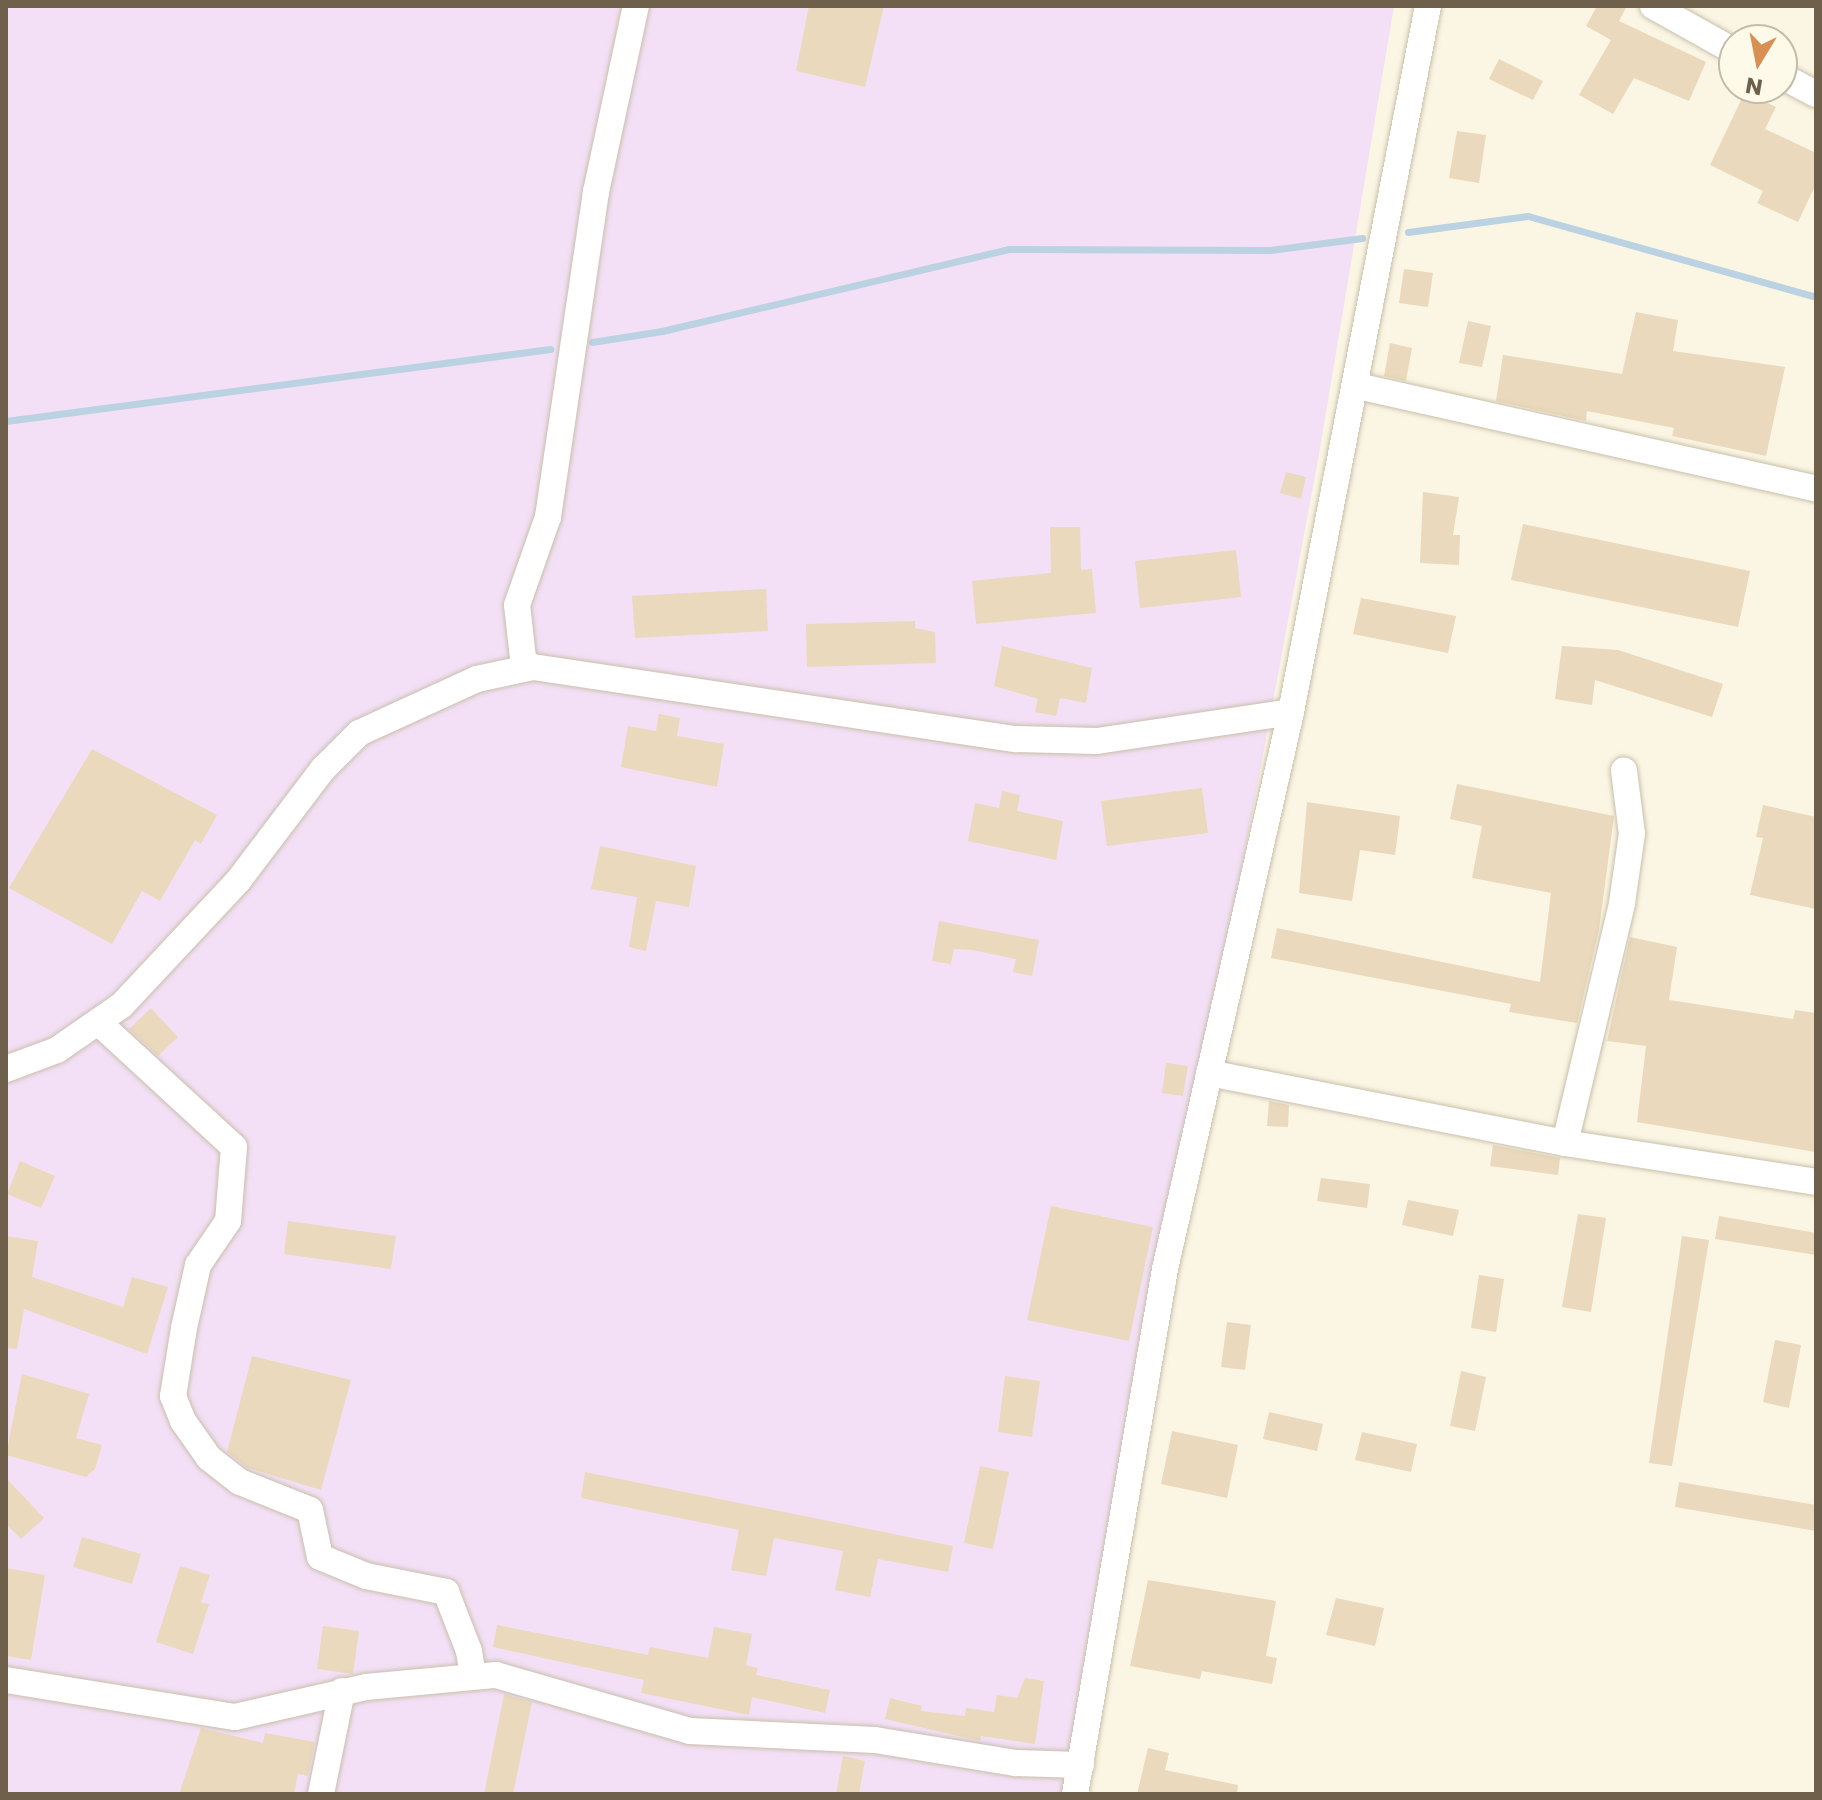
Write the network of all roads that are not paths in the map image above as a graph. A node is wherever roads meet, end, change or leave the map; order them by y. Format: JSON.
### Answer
{"nodes":[{"id":1,"x":636,"y":6,"type":"edge"},
{"id":2,"x":1428,"y":6,"type":"edge"},
{"id":3,"x":1653,"y":6,"type":"edge"},
{"id":4,"x":1718,"y":42,"type":"edge"},
{"id":5,"x":1798,"y":84,"type":"edge"},
{"id":6,"x":1816,"y":94,"type":"edge"},
{"id":7,"x":1357,"y":386,"type":"junction"},
{"id":8,"x":1816,"y":489,"type":"edge"},
{"id":9,"x":524,"y":667,"type":"junction"},
{"id":10,"x":1291,"y":712,"type":"junction"},
{"id":11,"x":1624,"y":771,"type":"dead end"},
{"id":12,"x":99,"y":1023,"type":"junction"},
{"id":13,"x":6,"y":1069,"type":"edge"},
{"id":14,"x":1209,"y":1073,"type":"junction"},
{"id":15,"x":1565,"y":1143,"type":"junction"},
{"id":16,"x":1816,"y":1182,"type":"edge"},
{"id":17,"x":473,"y":1677,"type":"junction"},
{"id":18,"x":6,"y":1680,"type":"edge"},
{"id":19,"x":342,"y":1691,"type":"junction"},
{"id":20,"x":1081,"y":1765,"type":"junction"},
{"id":21,"x":321,"y":1794,"type":"edge"},
{"id":22,"x":1075,"y":1794,"type":"edge"}],
"edges":[{"from":1,"to":9,"type":"street"},
{"from":2,"to":7,"type":"street"},
{"from":3,"to":4,"type":"street"},
{"from":5,"to":6,"type":"street"},
{"from":7,"to":8,"type":"street"},
{"from":7,"to":10,"type":"street"},
{"from":9,"to":10,"type":"street"},
{"from":9,"to":12,"type":"street"},
{"from":10,"to":14,"type":"street"},
{"from":11,"to":15,"type":"street"},
{"from":12,"to":13,"type":"street"},
{"from":12,"to":17,"type":"street"},
{"from":14,"to":15,"type":"street"},
{"from":14,"to":20,"type":"street"},
{"from":15,"to":16,"type":"street"},
{"from":17,"to":19,"type":"street"},
{"from":17,"to":20,"type":"street"},
{"from":18,"to":19,"type":"street"},
{"from":19,"to":21,"type":"street"},
{"from":20,"to":22,"type":"street"}]}
